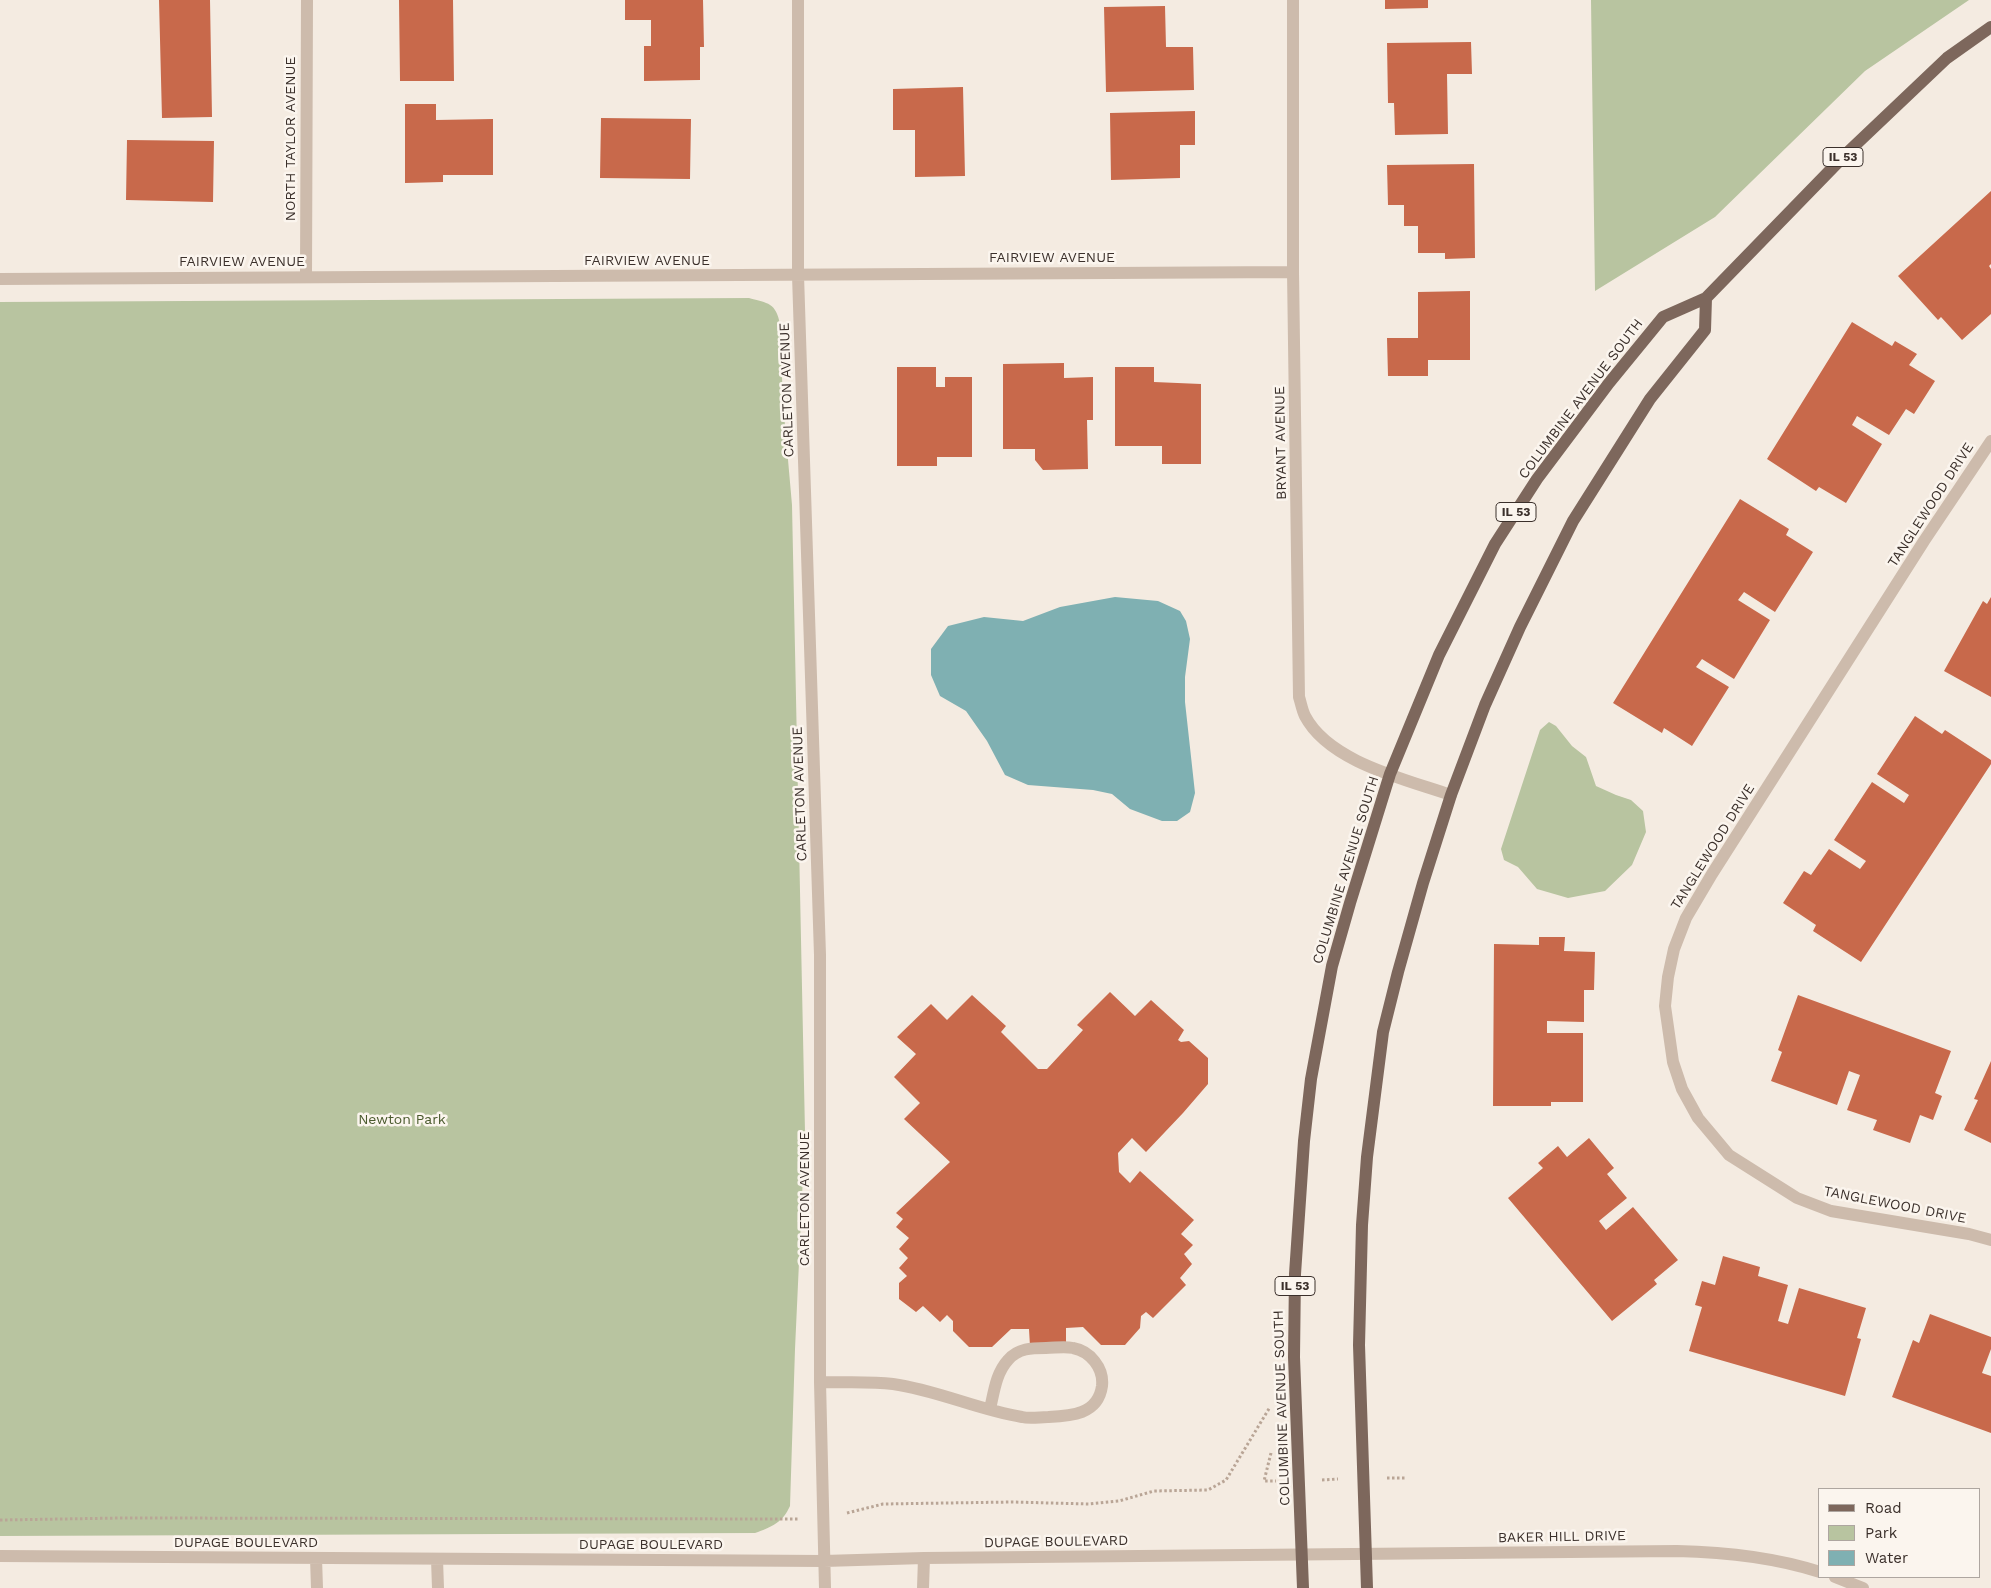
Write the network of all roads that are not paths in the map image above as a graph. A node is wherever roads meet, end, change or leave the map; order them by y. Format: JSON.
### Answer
{"nodes":[{"id":1,"x":307,"y":0,"type":"edge"},
{"id":2,"x":798,"y":0,"type":"edge"},
{"id":3,"x":1293,"y":0,"type":"edge"},
{"id":4,"x":1991,"y":28,"type":"edge"},
{"id":5,"x":1293,"y":272,"type":"junction"},
{"id":6,"x":798,"y":275,"type":"junction"},
{"id":7,"x":306,"y":277,"type":"junction"},
{"id":8,"x":0,"y":278,"type":"edge"},
{"id":9,"x":1706,"y":298,"type":"junction"},
{"id":10,"x":1991,"y":442,"type":"edge"},
{"id":11,"x":1390,"y":774,"type":"junction"},
{"id":12,"x":1450,"y":795,"type":"junction"},
{"id":13,"x":1991,"y":1240,"type":"edge"},
{"id":14,"x":820,"y":1382,"type":"junction"},
{"id":15,"x":990,"y":1409,"type":"junction"},
{"id":16,"x":1366,"y":1554,"type":"junction"},
{"id":17,"x":1302,"y":1555,"type":"junction"},
{"id":18,"x":0,"y":1556,"type":"edge"},
{"id":19,"x":316,"y":1558,"type":"junction"},
{"id":20,"x":924,"y":1558,"type":"junction"},
{"id":21,"x":437,"y":1559,"type":"junction"},
{"id":22,"x":824,"y":1561,"type":"junction"},
{"id":23,"x":1818,"y":1571,"type":"edge"},
{"id":24,"x":1837,"y":1578,"type":"edge"},
{"id":25,"x":317,"y":1588,"type":"edge"},
{"id":26,"x":438,"y":1588,"type":"edge"},
{"id":27,"x":825,"y":1588,"type":"edge"},
{"id":28,"x":923,"y":1588,"type":"edge"},
{"id":29,"x":1303,"y":1588,"type":"edge"},
{"id":30,"x":1367,"y":1588,"type":"edge"},
{"id":31,"x":1864,"y":1588,"type":"edge"}],
"edges":[{"from":1,"to":7,"type":"street","name":"NORTH TAYLOR AVENUE"},
{"from":2,"to":6,"type":"street","name":"CARLETON AVENUE"},
{"from":3,"to":5,"type":"street","name":"BRYANT AVENUE"},
{"from":4,"to":9,"type":"main road","name":"COLUMBINE AVENUE SOUTH","number":"IL 53"},
{"from":5,"to":6,"type":"street","name":"FAIRVIEW AVENUE"},
{"from":5,"to":11,"type":"street","name":"BRYANT AVENUE"},
{"from":6,"to":7,"type":"street","name":"FAIRVIEW AVENUE"},
{"from":6,"to":14,"type":"street","name":"CARLETON AVENUE"},
{"from":7,"to":8,"type":"street","name":"FAIRVIEW AVENUE"},
{"from":9,"to":11,"type":"main road","name":"COLUMBINE AVENUE SOUTH","number":"IL 53"},
{"from":9,"to":12,"type":"main road"},
{"from":10,"to":13,"type":"street","name":"TANGLEWOOD DRIVE"},
{"from":11,"to":12,"type":"street","name":"BRYANT AVENUE"},
{"from":11,"to":17,"type":"main road","name":"COLUMBINE AVENUE SOUTH","number":"IL 53"},
{"from":12,"to":16,"type":"main road"},
{"from":14,"to":15,"type":"street"},
{"from":14,"to":22,"type":"street","name":"CARLETON AVENUE"},
{"from":15,"to":15,"type":"street"},
{"from":16,"to":17,"type":"street","name":"BAKER HILL DRIVE"},
{"from":16,"to":23,"type":"street","name":"BAKER HILL DRIVE"},
{"from":16,"to":30,"type":"main road"},
{"from":17,"to":20,"type":"street","name":"DUPAGE BOULEVARD"},
{"from":17,"to":29,"type":"main road","number":"IL 53"},
{"from":18,"to":19,"type":"street","name":"DUPAGE BOULEVARD"},
{"from":19,"to":21,"type":"street","name":"DUPAGE BOULEVARD"},
{"from":19,"to":25,"type":"street"},
{"from":20,"to":22,"type":"street","name":"DUPAGE BOULEVARD"},
{"from":20,"to":28,"type":"street"},
{"from":21,"to":22,"type":"street","name":"DUPAGE BOULEVARD"},
{"from":21,"to":26,"type":"street"},
{"from":22,"to":27,"type":"street","name":"CARLETON AVENUE"},
{"from":24,"to":31,"type":"street"}]}
